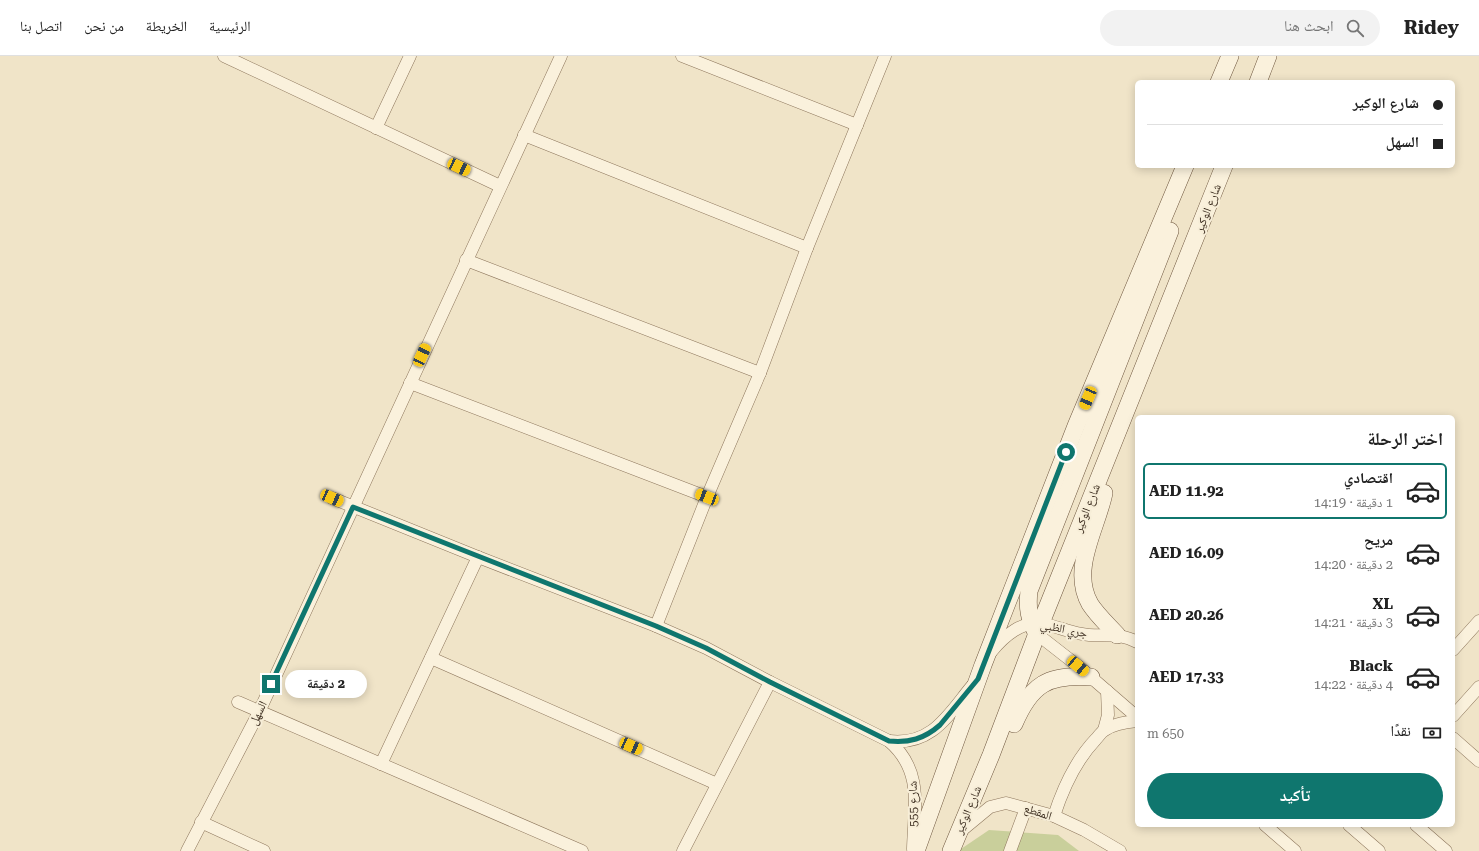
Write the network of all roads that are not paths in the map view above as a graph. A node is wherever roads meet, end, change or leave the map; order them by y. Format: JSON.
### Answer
{"nodes":[{"id":1,"x":224,"y":56,"type":"edge"},
{"id":2,"x":410,"y":56,"type":"edge"},
{"id":3,"x":561,"y":56,"type":"edge"},
{"id":4,"x":682,"y":56,"type":"edge"},
{"id":5,"x":885,"y":56,"type":"edge"},
{"id":6,"x":1230,"y":56,"type":"edge"},
{"id":7,"x":1268,"y":56,"type":"edge"},
{"id":8,"x":711,"y":61,"type":"edge"},
{"id":9,"x":1220,"y":80,"type":"edge"},
{"id":10,"x":1259,"y":80,"type":"edge"},
{"id":11,"x":857,"y":125,"type":"junction"},
{"id":12,"x":376,"y":128,"type":"junction"},
{"id":13,"x":524,"y":135,"type":"junction"},
{"id":14,"x":1223,"y":168,"type":"edge"},
{"id":15,"x":1183,"y":169,"type":"edge"},
{"id":16,"x":500,"y":186,"type":"junction"},
{"id":17,"x":807,"y":248,"type":"junction"},
{"id":18,"x":466,"y":260,"type":"junction"},
{"id":19,"x":760,"y":373,"type":"junction"},
{"id":20,"x":410,"y":383,"type":"junction"},
{"id":21,"x":1101,"y":473,"type":"junction"},
{"id":22,"x":707,"y":497,"type":"junction"},
{"id":23,"x":332,"y":498,"type":"dead end"},
{"id":24,"x":353,"y":507,"type":"junction"},
{"id":25,"x":478,"y":557,"type":"junction"},
{"id":26,"x":1479,"y":621,"type":"edge"},
{"id":27,"x":656,"y":626,"type":"junction"},
{"id":28,"x":1037,"y":627,"type":"junction"},
{"id":29,"x":1117,"y":635,"type":"junction"},
{"id":30,"x":1135,"y":641,"type":"edge"},
{"id":31,"x":1455,"y":648,"type":"edge"},
{"id":32,"x":431,"y":658,"type":"junction"},
{"id":33,"x":980,"y":672,"type":"junction"},
{"id":34,"x":1091,"y":677,"type":"junction"},
{"id":35,"x":770,"y":682,"type":"junction"},
{"id":36,"x":1479,"y":687,"type":"edge"},
{"id":37,"x":1107,"y":691,"type":"junction"},
{"id":38,"x":238,"y":702,"type":"dead end"},
{"id":39,"x":259,"y":712,"type":"junction"},
{"id":40,"x":1455,"y":714,"type":"edge"},
{"id":41,"x":1135,"y":715,"type":"edge"},
{"id":42,"x":1135,"y":721,"type":"edge"},
{"id":43,"x":1104,"y":730,"type":"junction"},
{"id":44,"x":1455,"y":740,"type":"edge"},
{"id":45,"x":889,"y":741,"type":"junction"},
{"id":46,"x":991,"y":755,"type":"junction"},
{"id":47,"x":1479,"y":761,"type":"edge"},
{"id":48,"x":381,"y":764,"type":"junction"},
{"id":49,"x":717,"y":784,"type":"junction"},
{"id":50,"x":1026,"y":808,"type":"junction"},
{"id":51,"x":1054,"y":816,"type":"junction"},
{"id":52,"x":201,"y":822,"type":"junction"},
{"id":53,"x":1267,"y":827,"type":"edge"},
{"id":54,"x":1351,"y":827,"type":"edge"},
{"id":55,"x":1418,"y":827,"type":"edge"},
{"id":56,"x":959,"y":833,"type":"junction"},
{"id":57,"x":187,"y":851,"type":"edge"},
{"id":58,"x":264,"y":851,"type":"edge"},
{"id":59,"x":582,"y":851,"type":"edge"},
{"id":60,"x":683,"y":851,"type":"edge"},
{"id":61,"x":914,"y":851,"type":"edge"},
{"id":62,"x":951,"y":851,"type":"edge"},
{"id":63,"x":1010,"y":851,"type":"edge"},
{"id":64,"x":1120,"y":851,"type":"edge"},
{"id":65,"x":1295,"y":851,"type":"edge"},
{"id":66,"x":1379,"y":851,"type":"edge"},
{"id":67,"x":1446,"y":851,"type":"edge"}],
"edges":[{"from":1,"to":12,"type":"street"},
{"from":2,"to":12,"type":"street"},
{"from":3,"to":13,"type":"street","name":"السهل"},
{"from":4,"to":8,"type":"street"},
{"from":5,"to":11,"type":"street"},
{"from":6,"to":9,"type":"main road"},
{"from":7,"to":10,"type":"main road"},
{"from":8,"to":11,"type":"street"},
{"from":11,"to":17,"type":"street"},
{"from":12,"to":16,"type":"street"},
{"from":13,"to":16,"type":"street","name":"السهل"},
{"from":13,"to":17,"type":"street"},
{"from":14,"to":21,"type":"main road","name":"شارع الوكير"},
{"from":15,"to":28,"type":"main road"},
{"from":15,"to":33,"type":"main road"},
{"from":16,"to":18,"type":"street","name":"السهل"},
{"from":17,"to":19,"type":"street"},
{"from":18,"to":19,"type":"street"},
{"from":18,"to":20,"type":"street","name":"السهل"},
{"from":19,"to":22,"type":"street"},
{"from":20,"to":22,"type":"street"},
{"from":20,"to":24,"type":"street","name":"السهل"},
{"from":21,"to":28,"type":"main road","name":"شارع الوكير"},
{"from":21,"to":29,"type":"main road"},
{"from":22,"to":27,"type":"street"},
{"from":23,"to":24,"type":"street","name":"شارع 555"},
{"from":24,"to":25,"type":"street","name":"شارع 555"},
{"from":24,"to":39,"type":"street","name":"السهل"},
{"from":25,"to":27,"type":"street","name":"شارع 555"},
{"from":25,"to":32,"type":"street"},
{"from":26,"to":31,"type":"street"},
{"from":27,"to":35,"type":"street","name":"شارع 555"},
{"from":28,"to":29,"type":"street","name":"جري الظبي"},
{"from":28,"to":33,"type":"street","name":"جري الظبي"},
{"from":28,"to":34,"type":"street","name":"جري الظبي"},
{"from":28,"to":46,"type":"main road","name":"شارع الوكير"},
{"from":29,"to":30,"type":"street","name":"جري الظبي"},
{"from":32,"to":48,"type":"street"},
{"from":32,"to":49,"type":"street"},
{"from":33,"to":45,"type":"street","name":"شارع 555"},
{"from":33,"to":61,"type":"main road"},
{"from":34,"to":37,"type":"street","name":"جري الظبي"},
{"from":34,"to":46,"type":"main road"},
{"from":35,"to":45,"type":"street","name":"شارع 555"},
{"from":35,"to":49,"type":"street"},
{"from":36,"to":40,"type":"street"},
{"from":37,"to":41,"type":"street","name":"جري الظبي"},
{"from":37,"to":43,"type":"street"},
{"from":38,"to":39,"type":"street"},
{"from":39,"to":48,"type":"street"},
{"from":39,"to":52,"type":"street","name":"السهل"},
{"from":42,"to":43,"type":"street"},
{"from":43,"to":51,"type":"street"},
{"from":44,"to":47,"type":"street"},
{"from":45,"to":61,"type":"street","name":"شارع 555"},
{"from":46,"to":56,"type":"main road","name":"شارع الوكير"},
{"from":48,"to":59,"type":"street"},
{"from":49,"to":60,"type":"street"},
{"from":50,"to":51,"type":"street","name":"المقطع"},
{"from":50,"to":56,"type":"street","name":"المقطع"},
{"from":50,"to":63,"type":"street"},
{"from":51,"to":64,"type":"street","name":"المقطع"},
{"from":52,"to":57,"type":"street","name":"السهل"},
{"from":52,"to":58,"type":"street"},
{"from":53,"to":65,"type":"street"},
{"from":54,"to":66,"type":"street"},
{"from":55,"to":67,"type":"street"},
{"from":56,"to":62,"type":"main road","name":"شارع الوكير"}]}
